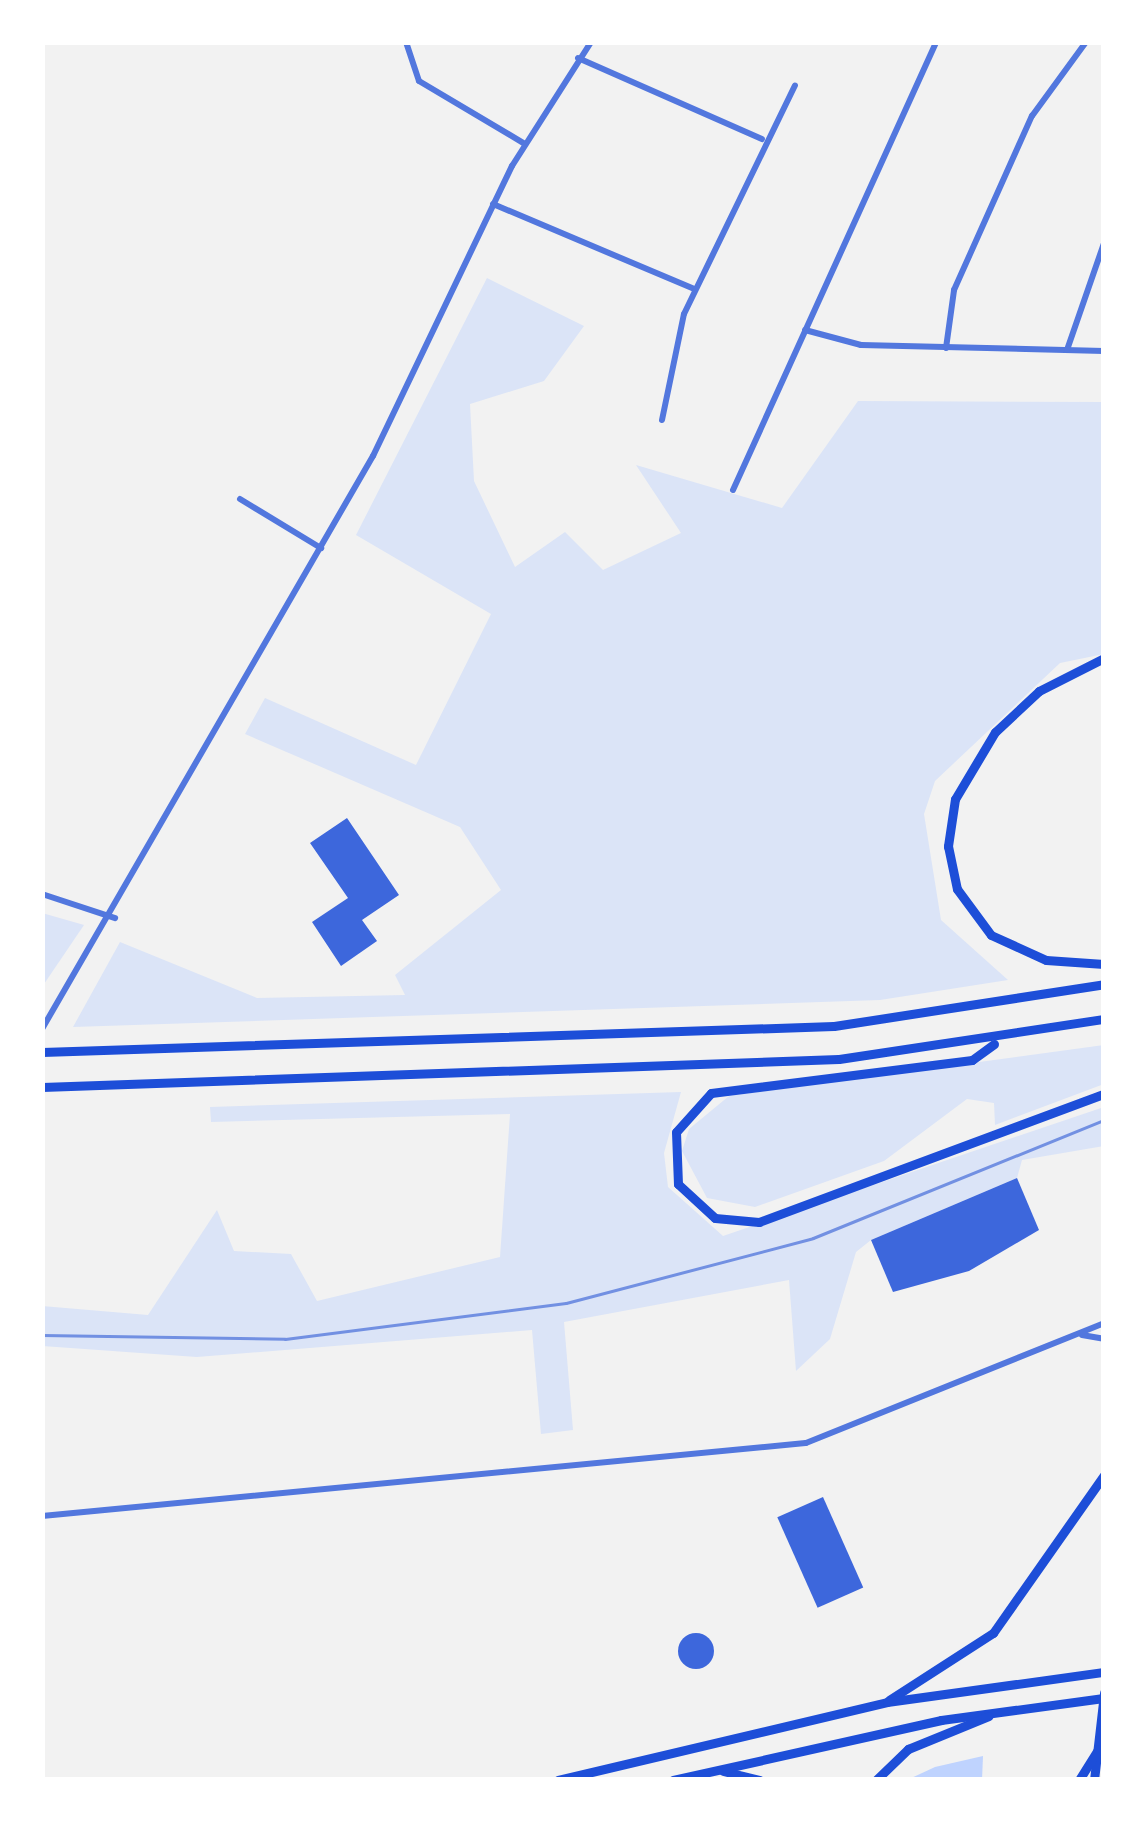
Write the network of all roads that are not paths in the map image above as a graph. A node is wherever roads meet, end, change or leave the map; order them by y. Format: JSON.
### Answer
{"nodes":[{"id":1,"x":406,"y":42,"type":"edge"},
{"id":2,"x":592,"y":42,"type":"edge"},
{"id":3,"x":936,"y":42,"type":"edge"},
{"id":4,"x":1086,"y":42,"type":"edge"},
{"id":5,"x":578,"y":58,"type":"junction"},
{"id":6,"x":795,"y":86,"type":"dead end"},
{"id":7,"x":762,"y":139,"type":"junction"},
{"id":8,"x":525,"y":144,"type":"junction"},
{"id":9,"x":494,"y":204,"type":"junction"},
{"id":10,"x":1104,"y":243,"type":"edge"},
{"id":11,"x":694,"y":289,"type":"junction"},
{"id":12,"x":806,"y":330,"type":"junction"},
{"id":13,"x":946,"y":348,"type":"junction"},
{"id":14,"x":1067,"y":350,"type":"junction"},
{"id":15,"x":1104,"y":351,"type":"edge"},
{"id":16,"x":662,"y":420,"type":"dead end"},
{"id":17,"x":733,"y":490,"type":"dead end"},
{"id":18,"x":240,"y":499,"type":"dead end"},
{"id":19,"x":321,"y":548,"type":"junction"},
{"id":20,"x":1104,"y":658,"type":"edge"},
{"id":21,"x":42,"y":894,"type":"edge"},
{"id":22,"x":116,"y":918,"type":"junction"},
{"id":23,"x":1104,"y":964,"type":"edge"},
{"id":24,"x":1104,"y":984,"type":"edge"},
{"id":25,"x":1104,"y":1019,"type":"edge"},
{"id":26,"x":43,"y":1028,"type":"edge"},
{"id":27,"x":999,"y":1041,"type":"junction"},
{"id":28,"x":42,"y":1052,"type":"edge"},
{"id":29,"x":42,"y":1087,"type":"edge"},
{"id":30,"x":1104,"y":1094,"type":"edge"},
{"id":31,"x":1104,"y":1323,"type":"edge"},
{"id":32,"x":1078,"y":1334,"type":"junction"},
{"id":33,"x":1104,"y":1340,"type":"edge"},
{"id":34,"x":1104,"y":1474,"type":"edge"},
{"id":35,"x":42,"y":1516,"type":"edge"},
{"id":36,"x":1104,"y":1672,"type":"edge"},
{"id":37,"x":1104,"y":1696,"type":"edge"},
{"id":38,"x":887,"y":1702,"type":"junction"},
{"id":39,"x":1004,"y":1710,"type":"junction"},
{"id":40,"x":1098,"y":1750,"type":"junction"},
{"id":41,"x":718,"y":1769,"type":"junction"},
{"id":42,"x":558,"y":1780,"type":"edge"},
{"id":43,"x":673,"y":1780,"type":"edge"},
{"id":44,"x":760,"y":1780,"type":"edge"},
{"id":45,"x":876,"y":1780,"type":"edge"},
{"id":46,"x":1078,"y":1780,"type":"edge"},
{"id":47,"x":1094,"y":1780,"type":"edge"}],
"edges":[{"from":1,"to":8,"type":"street"},
{"from":2,"to":5,"type":"street"},
{"from":3,"to":12,"type":"street"},
{"from":4,"to":13,"type":"street"},
{"from":5,"to":7,"type":"street"},
{"from":5,"to":8,"type":"street"},
{"from":6,"to":7,"type":"street"},
{"from":7,"to":11,"type":"street"},
{"from":8,"to":9,"type":"street"},
{"from":9,"to":11,"type":"street"},
{"from":9,"to":19,"type":"street"},
{"from":10,"to":14,"type":"street"},
{"from":11,"to":16,"type":"street"},
{"from":12,"to":13,"type":"street"},
{"from":12,"to":17,"type":"street"},
{"from":13,"to":14,"type":"street"},
{"from":14,"to":15,"type":"street"},
{"from":18,"to":19,"type":"street"},
{"from":19,"to":22,"type":"street"},
{"from":20,"to":23,"type":"main road"},
{"from":21,"to":22,"type":"street"},
{"from":22,"to":26,"type":"street"},
{"from":24,"to":28,"type":"main road"},
{"from":25,"to":27,"type":"main road"},
{"from":27,"to":29,"type":"main road"},
{"from":27,"to":30,"type":"main road"},
{"from":31,"to":32,"type":"street"},
{"from":32,"to":33,"type":"street"},
{"from":32,"to":35,"type":"street"},
{"from":34,"to":38,"type":"main road"},
{"from":36,"to":38,"type":"main road"},
{"from":37,"to":39,"type":"main road"},
{"from":37,"to":40,"type":"main road"},
{"from":38,"to":42,"type":"main road"},
{"from":39,"to":41,"type":"main road"},
{"from":39,"to":45,"type":"main road"},
{"from":40,"to":46,"type":"main road"},
{"from":40,"to":47,"type":"main road"},
{"from":41,"to":43,"type":"main road"},
{"from":41,"to":44,"type":"main road"}]}
